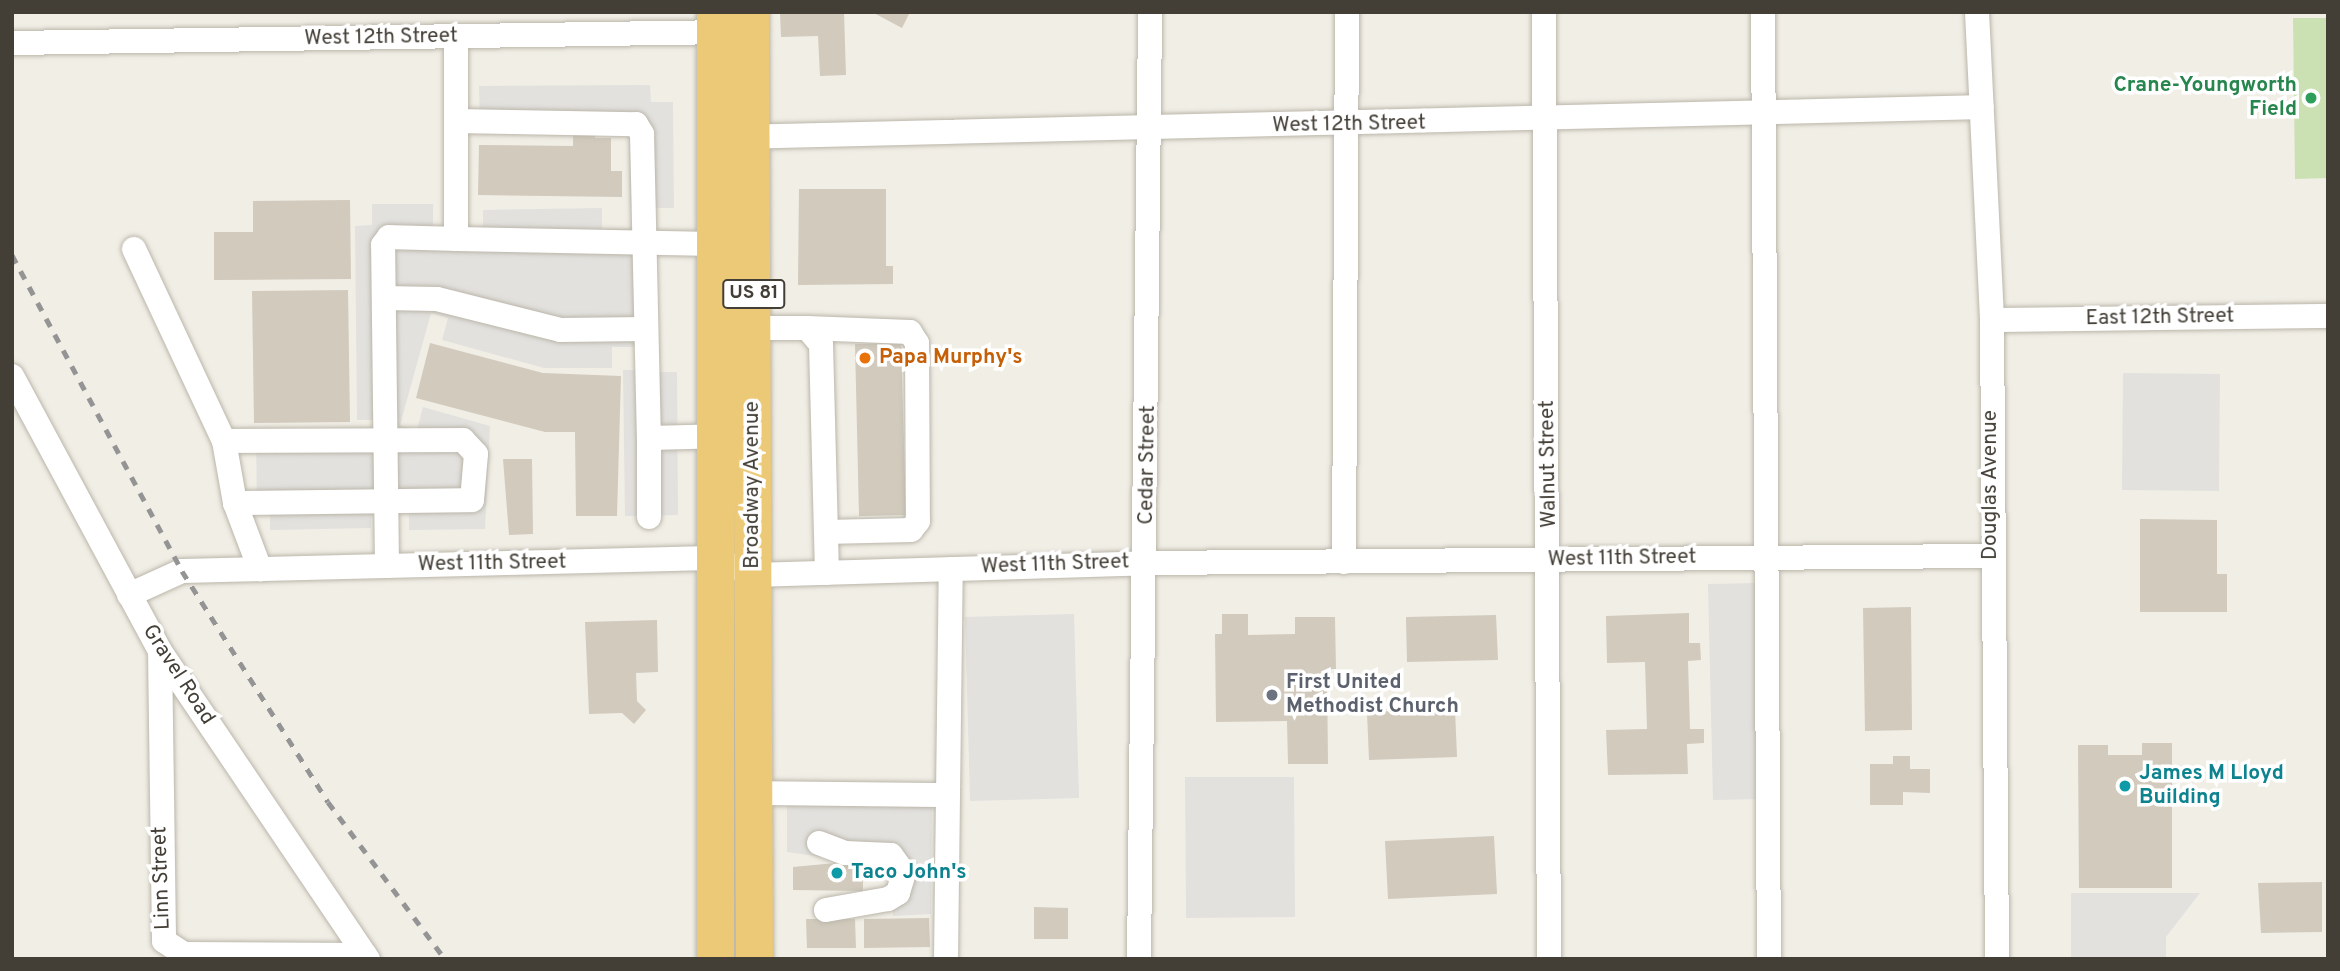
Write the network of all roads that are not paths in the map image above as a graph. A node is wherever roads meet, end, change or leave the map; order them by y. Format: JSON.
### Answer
{"nodes":[{"id":1,"x":1150,"y":12,"type":"edge"},
{"id":2,"x":1347,"y":12,"type":"edge"},
{"id":3,"x":1544,"y":12,"type":"edge"},
{"id":4,"x":1763,"y":12,"type":"edge"},
{"id":5,"x":1977,"y":12,"type":"edge"},
{"id":6,"x":733,"y":22,"type":"edge"},
{"id":7,"x":456,"y":37,"type":"junction"},
{"id":8,"x":12,"y":43,"type":"edge"},
{"id":9,"x":1982,"y":107,"type":"junction"},
{"id":10,"x":1763,"y":114,"type":"junction"},
{"id":11,"x":456,"y":121,"type":"junction"},
{"id":12,"x":1543,"y":121,"type":"junction"},
{"id":13,"x":1348,"y":125,"type":"junction"},
{"id":14,"x":1152,"y":130,"type":"junction"},
{"id":15,"x":754,"y":136,"type":"junction"},
{"id":16,"x":717,"y":137,"type":"junction"},
{"id":17,"x":456,"y":239,"type":"junction"},
{"id":18,"x":643,"y":242,"type":"junction"},
{"id":19,"x":716,"y":243,"type":"junction"},
{"id":20,"x":754,"y":244,"type":"junction"},
{"id":21,"x":134,"y":249,"type":"dead end"},
{"id":22,"x":384,"y":298,"type":"junction"},
{"id":23,"x":2328,"y":316,"type":"edge"},
{"id":24,"x":1992,"y":320,"type":"junction"},
{"id":25,"x":754,"y":327,"type":"junction"},
{"id":26,"x":716,"y":328,"type":"junction"},
{"id":27,"x":807,"y":328,"type":"junction"},
{"id":28,"x":646,"y":329,"type":"junction"},
{"id":29,"x":12,"y":376,"type":"edge"},
{"id":30,"x":715,"y":436,"type":"junction"},
{"id":31,"x":754,"y":436,"type":"junction"},
{"id":32,"x":649,"y":438,"type":"junction"},
{"id":33,"x":386,"y":440,"type":"junction"},
{"id":34,"x":224,"y":441,"type":"junction"},
{"id":35,"x":387,"y":501,"type":"junction"},
{"id":36,"x":235,"y":503,"type":"junction"},
{"id":37,"x":649,"y":517,"type":"dead end"},
{"id":38,"x":826,"y":532,"type":"junction"},
{"id":39,"x":1991,"y":556,"type":"junction"},
{"id":40,"x":714,"y":558,"type":"junction"},
{"id":41,"x":1762,"y":558,"type":"junction"},
{"id":42,"x":1550,"y":560,"type":"junction"},
{"id":43,"x":1147,"y":562,"type":"junction"},
{"id":44,"x":1344,"y":562,"type":"junction"},
{"id":45,"x":387,"y":566,"type":"junction"},
{"id":46,"x":260,"y":569,"type":"junction"},
{"id":47,"x":951,"y":569,"type":"junction"},
{"id":48,"x":827,"y":573,"type":"junction"},
{"id":49,"x":753,"y":575,"type":"junction"},
{"id":50,"x":129,"y":595,"type":"junction"},
{"id":51,"x":160,"y":651,"type":"junction"},
{"id":52,"x":754,"y":793,"type":"junction"},
{"id":53,"x":948,"y":795,"type":"junction"},
{"id":54,"x":819,"y":843,"type":"dead end"},
{"id":55,"x":826,"y":910,"type":"dead end"},
{"id":56,"x":366,"y":957,"type":"edge"},
{"id":57,"x":715,"y":959,"type":"edge"},
{"id":58,"x":754,"y":959,"type":"edge"},
{"id":59,"x":946,"y":959,"type":"edge"},
{"id":60,"x":1139,"y":959,"type":"edge"},
{"id":61,"x":1549,"y":959,"type":"edge"},
{"id":62,"x":1769,"y":959,"type":"edge"},
{"id":63,"x":1997,"y":959,"type":"edge"}],
"edges":[{"from":1,"to":14,"type":"street","name":"Cedar Street"},
{"from":2,"to":13,"type":"street"},
{"from":3,"to":12,"type":"street","name":"Walnut Street"},
{"from":4,"to":10,"type":"street"},
{"from":5,"to":9,"type":"street","name":"Douglas Avenue"},
{"from":6,"to":7,"type":"street","name":"West 12th Street"},
{"from":6,"to":15,"type":"highway","name":"Broadway Avenue","number":"US 81"},
{"from":6,"to":16,"type":"highway","name":"Broadway Avenue","number":"US 81"},
{"from":7,"to":8,"type":"street","name":"West 12th Street"},
{"from":7,"to":11,"type":"street"},
{"from":9,"to":10,"type":"street","name":"West 12th Street"},
{"from":9,"to":24,"type":"street","name":"Douglas Avenue"},
{"from":10,"to":12,"type":"street","name":"West 12th Street"},
{"from":10,"to":41,"type":"street"},
{"from":11,"to":17,"type":"street"},
{"from":11,"to":18,"type":"street"},
{"from":12,"to":13,"type":"street","name":"West 12th Street"},
{"from":12,"to":42,"type":"street","name":"Walnut Street"},
{"from":13,"to":14,"type":"street","name":"West 12th Street"},
{"from":13,"to":44,"type":"street"},
{"from":14,"to":15,"type":"street","name":"West 12th Street"},
{"from":14,"to":43,"type":"street","name":"Cedar Street"},
{"from":15,"to":16,"type":"street","name":"West 12th Street"},
{"from":15,"to":20,"type":"highway","name":"Broadway Avenue","number":"US 81"},
{"from":16,"to":19,"type":"highway","name":"Broadway Avenue","number":"US 81"},
{"from":17,"to":18,"type":"street"},
{"from":17,"to":22,"type":"street"},
{"from":18,"to":19,"type":"street"},
{"from":18,"to":28,"type":"street"},
{"from":19,"to":20,"type":"street"},
{"from":19,"to":26,"type":"highway","name":"Broadway Avenue","number":"US 81"},
{"from":20,"to":25,"type":"highway","name":"Broadway Avenue","number":"US 81"},
{"from":21,"to":34,"type":"street"},
{"from":22,"to":28,"type":"street"},
{"from":22,"to":33,"type":"street"},
{"from":23,"to":24,"type":"street","name":"East 12th Street"},
{"from":24,"to":39,"type":"street","name":"Douglas Avenue"},
{"from":25,"to":26,"type":"street"},
{"from":25,"to":27,"type":"street"},
{"from":25,"to":31,"type":"highway","name":"Broadway Avenue","number":"US 81"},
{"from":26,"to":30,"type":"highway","name":"Broadway Avenue","number":"US 81"},
{"from":27,"to":38,"type":"street"},
{"from":27,"to":38,"type":"street"},
{"from":28,"to":32,"type":"street"},
{"from":29,"to":50,"type":"street","name":"Gravel Road"},
{"from":30,"to":31,"type":"street"},
{"from":30,"to":32,"type":"street"},
{"from":30,"to":40,"type":"highway","name":"Broadway Avenue","number":"US 81"},
{"from":31,"to":49,"type":"highway","name":"Broadway Avenue","number":"US 81"},
{"from":32,"to":37,"type":"street"},
{"from":33,"to":34,"type":"street"},
{"from":33,"to":35,"type":"street"},
{"from":33,"to":35,"type":"street"},
{"from":34,"to":36,"type":"street"},
{"from":35,"to":36,"type":"street"},
{"from":35,"to":45,"type":"street"},
{"from":36,"to":46,"type":"street"},
{"from":38,"to":48,"type":"street"},
{"from":39,"to":41,"type":"street","name":"West 11th Street"},
{"from":39,"to":63,"type":"street","name":"Douglas Avenue"},
{"from":40,"to":45,"type":"street","name":"West 11th Street"},
{"from":40,"to":49,"type":"street","name":"West 11th Street"},
{"from":40,"to":57,"type":"highway","name":"Broadway Avenue","number":"US 81"},
{"from":41,"to":42,"type":"street","name":"West 11th Street"},
{"from":41,"to":62,"type":"street"},
{"from":42,"to":44,"type":"street","name":"West 11th Street"},
{"from":42,"to":61,"type":"street","name":"Walnut Street"},
{"from":43,"to":44,"type":"street","name":"West 11th Street"},
{"from":43,"to":47,"type":"street","name":"West 11th Street"},
{"from":43,"to":60,"type":"street","name":"Cedar Street"},
{"from":45,"to":46,"type":"street","name":"West 11th Street"},
{"from":46,"to":50,"type":"street","name":"West 11th Street"},
{"from":47,"to":48,"type":"street","name":"West 11th Street"},
{"from":47,"to":53,"type":"street"},
{"from":48,"to":49,"type":"street","name":"West 11th Street"},
{"from":49,"to":52,"type":"highway","name":"Broadway Avenue","number":"US 81"},
{"from":50,"to":51,"type":"street","name":"Gravel Road"},
{"from":51,"to":56,"type":"street","name":"Gravel Road"},
{"from":51,"to":56,"type":"street","name":"Linn Street"},
{"from":52,"to":53,"type":"street"},
{"from":52,"to":58,"type":"highway","name":"Broadway Avenue","number":"US 81"},
{"from":53,"to":59,"type":"street"},
{"from":54,"to":55,"type":"street"}]}
